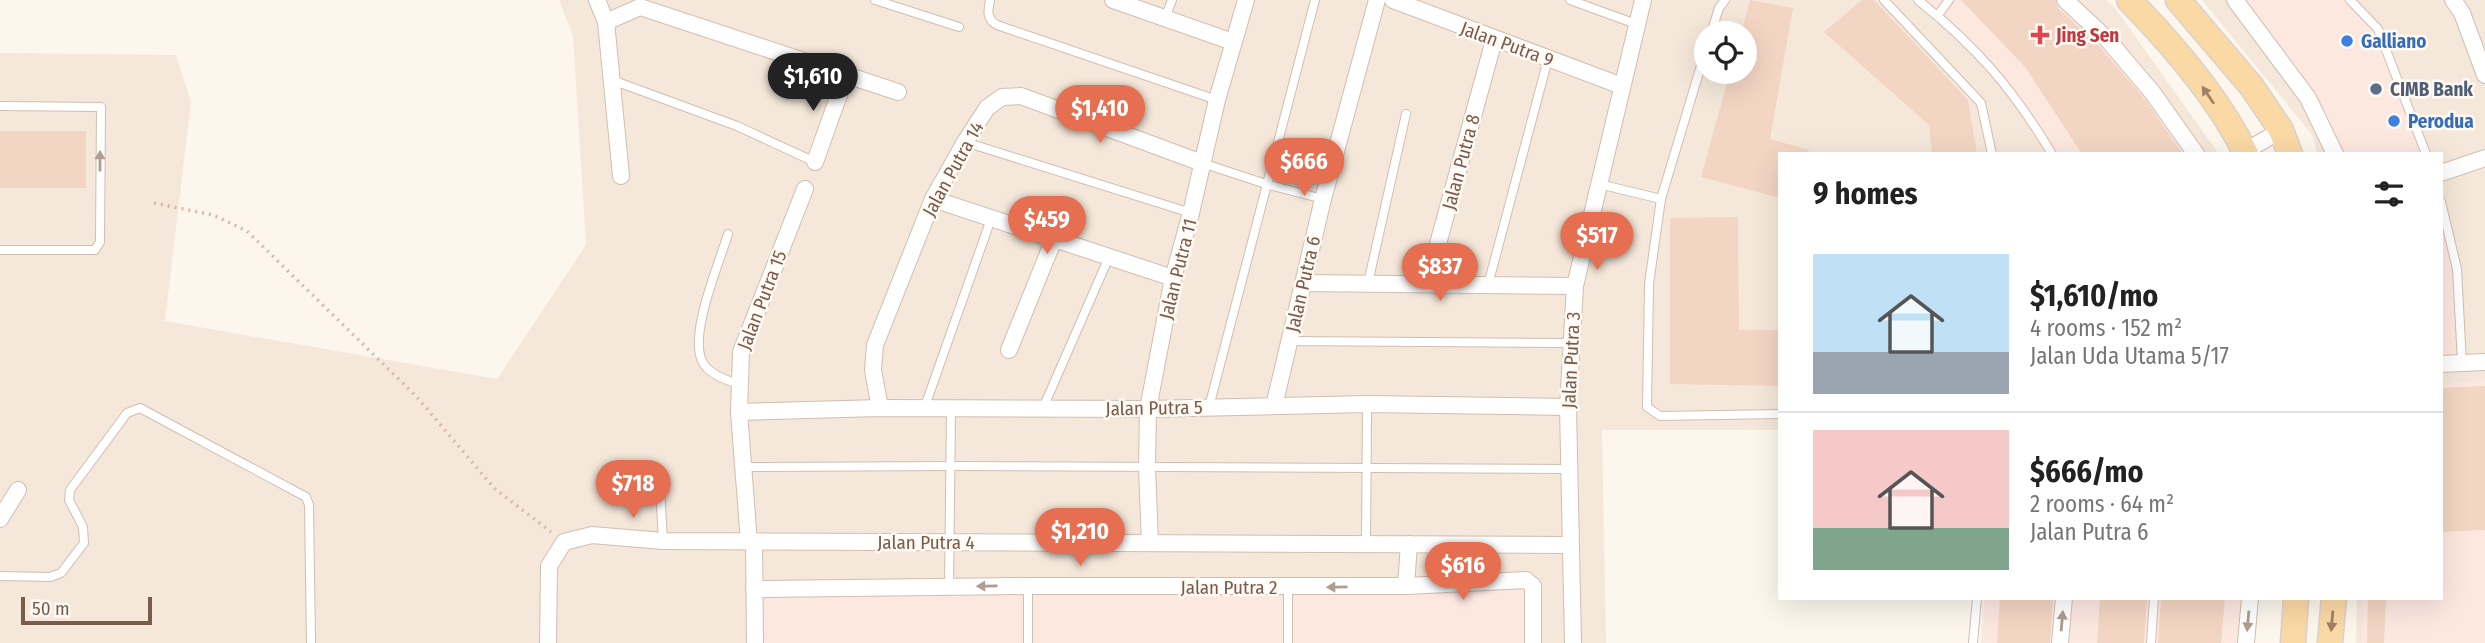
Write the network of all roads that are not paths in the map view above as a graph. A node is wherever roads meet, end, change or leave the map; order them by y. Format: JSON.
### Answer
{"nodes":[{"id":1,"x":597,"y":0,"type":"edge"},
{"id":2,"x":875,"y":0,"type":"edge"},
{"id":3,"x":990,"y":0,"type":"edge"},
{"id":4,"x":1113,"y":0,"type":"edge"},
{"id":5,"x":1172,"y":0,"type":"edge"},
{"id":6,"x":1246,"y":0,"type":"edge"},
{"id":7,"x":1315,"y":0,"type":"edge"},
{"id":8,"x":1377,"y":0,"type":"edge"},
{"id":9,"x":1393,"y":0,"type":"edge"},
{"id":10,"x":1570,"y":0,"type":"edge"},
{"id":11,"x":1643,"y":0,"type":"edge"},
{"id":12,"x":1725,"y":0,"type":"edge"},
{"id":13,"x":1884,"y":0,"type":"edge"},
{"id":14,"x":1918,"y":0,"type":"edge"},
{"id":15,"x":1949,"y":0,"type":"edge"},
{"id":16,"x":2065,"y":0,"type":"edge"},
{"id":17,"x":2129,"y":0,"type":"edge"},
{"id":18,"x":2178,"y":0,"type":"edge"},
{"id":19,"x":2235,"y":0,"type":"edge"},
{"id":20,"x":2350,"y":0,"type":"edge"},
{"id":21,"x":2453,"y":0,"type":"edge"},
{"id":22,"x":638,"y":4,"type":"edge"},
{"id":23,"x":1429,"y":6,"type":"edge"},
{"id":24,"x":1937,"y":15,"type":"junction"},
{"id":25,"x":1165,"y":18,"type":"junction"},
{"id":26,"x":1715,"y":21,"type":"edge"},
{"id":27,"x":606,"y":22,"type":"junction"},
{"id":28,"x":1636,"y":24,"type":"junction"},
{"id":29,"x":959,"y":27,"type":"dead end"},
{"id":30,"x":1494,"y":40,"type":"junction"},
{"id":31,"x":1233,"y":42,"type":"junction"},
{"id":32,"x":1548,"y":59,"type":"junction"},
{"id":33,"x":846,"y":75,"type":"junction"},
{"id":34,"x":2485,"y":75,"type":"edge"},
{"id":35,"x":612,"y":80,"type":"junction"},
{"id":36,"x":1696,"y":84,"type":"edge"},
{"id":37,"x":1622,"y":86,"type":"junction"},
{"id":38,"x":898,"y":92,"type":"dead end"},
{"id":39,"x":1217,"y":100,"type":"junction"},
{"id":40,"x":0,"y":106,"type":"edge"},
{"id":41,"x":1406,"y":114,"type":"dead end"},
{"id":42,"x":2281,"y":130,"type":"junction"},
{"id":43,"x":965,"y":142,"type":"junction"},
{"id":44,"x":1992,"y":152,"type":"edge"},
{"id":45,"x":2051,"y":152,"type":"edge"},
{"id":46,"x":2195,"y":152,"type":"edge"},
{"id":47,"x":2243,"y":152,"type":"edge"},
{"id":48,"x":2246,"y":152,"type":"edge"},
{"id":49,"x":2289,"y":152,"type":"edge"},
{"id":50,"x":2334,"y":152,"type":"edge"},
{"id":51,"x":2425,"y":152,"type":"edge"},
{"id":52,"x":2485,"y":158,"type":"edge"},
{"id":53,"x":815,"y":162,"type":"joint"},
{"id":54,"x":1202,"y":163,"type":"junction"},
{"id":55,"x":2443,"y":172,"type":"edge"},
{"id":56,"x":621,"y":176,"type":"dead end"},
{"id":57,"x":1266,"y":184,"type":"junction"},
{"id":58,"x":1598,"y":184,"type":"junction"},
{"id":59,"x":805,"y":188,"type":"dead end"},
{"id":60,"x":933,"y":199,"type":"junction"},
{"id":61,"x":1323,"y":199,"type":"junction"},
{"id":62,"x":1661,"y":199,"type":"junction"},
{"id":63,"x":2443,"y":210,"type":"edge"},
{"id":64,"x":1191,"y":214,"type":"junction"},
{"id":65,"x":991,"y":219,"type":"junction"},
{"id":66,"x":728,"y":234,"type":"dead end"},
{"id":67,"x":1054,"y":239,"type":"junction"},
{"id":68,"x":0,"y":250,"type":"edge"},
{"id":69,"x":1109,"y":257,"type":"junction"},
{"id":70,"x":1173,"y":278,"type":"junction"},
{"id":71,"x":1305,"y":283,"type":"junction"},
{"id":72,"x":1368,"y":283,"type":"junction"},
{"id":73,"x":1427,"y":284,"type":"junction"},
{"id":74,"x":1488,"y":285,"type":"junction"},
{"id":75,"x":1575,"y":286,"type":"junction"},
{"id":76,"x":1290,"y":341,"type":"junction"},
{"id":77,"x":1572,"y":343,"type":"junction"},
{"id":78,"x":1009,"y":350,"type":"dead end"},
{"id":79,"x":2485,"y":362,"type":"edge"},
{"id":80,"x":2462,"y":363,"type":"junction"},
{"id":81,"x":2443,"y":364,"type":"edge"},
{"id":82,"x":738,"y":384,"type":"junction"},
{"id":83,"x":1367,"y":404,"type":"junction"},
{"id":84,"x":1274,"y":406,"type":"junction"},
{"id":85,"x":1209,"y":407,"type":"junction"},
{"id":86,"x":1569,"y":407,"type":"junction"},
{"id":87,"x":880,"y":408,"type":"junction"},
{"id":88,"x":924,"y":409,"type":"junction"},
{"id":89,"x":1148,"y":409,"type":"junction"},
{"id":90,"x":951,"y":410,"type":"junction"},
{"id":91,"x":1042,"y":410,"type":"junction"},
{"id":92,"x":739,"y":412,"type":"junction"},
{"id":93,"x":1778,"y":414,"type":"edge"},
{"id":94,"x":951,"y":466,"type":"junction"},
{"id":95,"x":742,"y":467,"type":"junction"},
{"id":96,"x":1147,"y":467,"type":"junction"},
{"id":97,"x":1364,"y":469,"type":"junction"},
{"id":98,"x":1570,"y":469,"type":"junction"},
{"id":99,"x":659,"y":470,"type":"dead end"},
{"id":100,"x":18,"y":490,"type":"dead end"},
{"id":101,"x":0,"y":519,"type":"edge"},
{"id":102,"x":663,"y":541,"type":"junction"},
{"id":103,"x":752,"y":542,"type":"junction"},
{"id":104,"x":949,"y":542,"type":"junction"},
{"id":105,"x":1150,"y":543,"type":"junction"},
{"id":106,"x":1366,"y":544,"type":"junction"},
{"id":107,"x":1409,"y":544,"type":"junction"},
{"id":108,"x":1570,"y":545,"type":"junction"},
{"id":109,"x":0,"y":576,"type":"edge"},
{"id":110,"x":948,"y":586,"type":"junction"},
{"id":111,"x":1028,"y":586,"type":"junction"},
{"id":112,"x":1406,"y":586,"type":"junction"},
{"id":113,"x":1288,"y":588,"type":"junction"},
{"id":114,"x":754,"y":589,"type":"junction"},
{"id":115,"x":1977,"y":600,"type":"edge"},
{"id":116,"x":2064,"y":600,"type":"edge"},
{"id":117,"x":2154,"y":600,"type":"edge"},
{"id":118,"x":2249,"y":600,"type":"edge"},
{"id":119,"x":2296,"y":600,"type":"edge"},
{"id":120,"x":2334,"y":600,"type":"edge"},
{"id":121,"x":311,"y":643,"type":"edge"},
{"id":122,"x":548,"y":643,"type":"edge"},
{"id":123,"x":755,"y":643,"type":"edge"},
{"id":124,"x":1028,"y":643,"type":"edge"},
{"id":125,"x":1288,"y":643,"type":"edge"},
{"id":126,"x":1533,"y":643,"type":"edge"},
{"id":127,"x":1573,"y":643,"type":"edge"},
{"id":128,"x":1973,"y":643,"type":"edge"},
{"id":129,"x":2060,"y":643,"type":"edge"},
{"id":130,"x":2151,"y":643,"type":"edge"},
{"id":131,"x":2246,"y":643,"type":"edge"},
{"id":132,"x":2293,"y":643,"type":"edge"},
{"id":133,"x":2330,"y":643,"type":"edge"}],
"edges":[{"from":1,"to":27,"type":"street"},
{"from":2,"to":29,"type":"lane"},
{"from":3,"to":39,"type":"lane"},
{"from":4,"to":25,"type":"street"},
{"from":5,"to":25,"type":"lane"},
{"from":6,"to":31,"type":"street","name":"Jalan Putra 11"},
{"from":7,"to":57,"type":"lane"},
{"from":8,"to":61,"type":"street","name":"Jalan Putra 6"},
{"from":9,"to":23,"type":"street","name":"Jalan Putra 9"},
{"from":10,"to":28,"type":"lane"},
{"from":11,"to":28,"type":"street","name":"Jalan Putra 3"},
{"from":12,"to":26,"type":"lane"},
{"from":13,"to":44,"type":"lane"},
{"from":14,"to":24,"type":"lane"},
{"from":15,"to":24,"type":"lane"},
{"from":16,"to":46,"type":"street"},
{"from":47,"to":17,"type":"main road","one_way":true},
{"from":18,"to":42,"type":"main road"},
{"from":19,"to":50,"type":"street"},
{"from":20,"to":51,"type":"lane"},
{"from":21,"to":34,"type":"street"},
{"from":22,"to":27,"type":"street"},
{"from":22,"to":33,"type":"street"},
{"from":23,"to":30,"type":"street","name":"Jalan Putra 9"},
{"from":24,"to":45,"type":"lane"},
{"from":25,"to":31,"type":"street"},
{"from":27,"to":35,"type":"street"},
{"from":28,"to":37,"type":"street","name":"Jalan Putra 3"},
{"from":30,"to":32,"type":"street","name":"Jalan Putra 9"},
{"from":30,"to":73,"type":"street","name":"Jalan Putra 8"},
{"from":31,"to":39,"type":"street","name":"Jalan Putra 11"},
{"from":32,"to":37,"type":"street","name":"Jalan Putra 9"},
{"from":32,"to":74,"type":"lane"},
{"from":33,"to":38,"type":"street"},
{"from":33,"to":53,"type":"street"},
{"from":35,"to":53,"type":"lane"},
{"from":35,"to":56,"type":"street"},
{"from":36,"to":62,"type":"lane"},
{"from":37,"to":58,"type":"street","name":"Jalan Putra 3"},
{"from":39,"to":54,"type":"street","name":"Jalan Putra 11"},
{"from":68,"to":40,"type":"lane","one_way":true},
{"from":41,"to":72,"type":"lane"},
{"from":42,"to":48,"type":"street"},
{"from":42,"to":49,"type":"main road"},
{"from":43,"to":54,"type":"street","name":"Jalan Putra 14"},
{"from":43,"to":60,"type":"street","name":"Jalan Putra 14"},
{"from":43,"to":64,"type":"lane"},
{"from":52,"to":55,"type":"street"},
{"from":54,"to":57,"type":"lane"},
{"from":54,"to":64,"type":"street","name":"Jalan Putra 11"},
{"from":57,"to":61,"type":"lane"},
{"from":57,"to":85,"type":"lane"},
{"from":58,"to":62,"type":"lane"},
{"from":58,"to":75,"type":"street","name":"Jalan Putra 3"},
{"from":59,"to":82,"type":"street","name":"Jalan Putra 15"},
{"from":60,"to":65,"type":"street"},
{"from":60,"to":87,"type":"street","name":"Jalan Putra 14"},
{"from":61,"to":71,"type":"street","name":"Jalan Putra 6"},
{"from":62,"to":93,"type":"lane"},
{"from":63,"to":80,"type":"lane"},
{"from":64,"to":70,"type":"street","name":"Jalan Putra 11"},
{"from":65,"to":67,"type":"street"},
{"from":65,"to":88,"type":"lane"},
{"from":66,"to":82,"type":"lane"},
{"from":67,"to":69,"type":"street"},
{"from":67,"to":78,"type":"street"},
{"from":69,"to":70,"type":"street"},
{"from":69,"to":91,"type":"lane"},
{"from":70,"to":89,"type":"street","name":"Jalan Putra 11"},
{"from":71,"to":72,"type":"street"},
{"from":71,"to":76,"type":"street","name":"Jalan Putra 6"},
{"from":72,"to":73,"type":"street"},
{"from":73,"to":74,"type":"street"},
{"from":74,"to":75,"type":"street"},
{"from":75,"to":77,"type":"street","name":"Jalan Putra 3"},
{"from":76,"to":77,"type":"lane"},
{"from":76,"to":84,"type":"street","name":"Jalan Putra 6"},
{"from":77,"to":86,"type":"street","name":"Jalan Putra 3"},
{"from":79,"to":80,"type":"street"},
{"from":80,"to":81,"type":"street"},
{"from":82,"to":92,"type":"street","name":"Jalan Putra 15"},
{"from":83,"to":84,"type":"street","name":"Jalan Putra 5"},
{"from":83,"to":86,"type":"street","name":"Jalan Putra 5"},
{"from":83,"to":97,"type":"lane"},
{"from":84,"to":85,"type":"street","name":"Jalan Putra 5"},
{"from":85,"to":89,"type":"street","name":"Jalan Putra 5"},
{"from":86,"to":98,"type":"street","name":"Jalan Putra 3"},
{"from":87,"to":88,"type":"street","name":"Jalan Putra 5"},
{"from":87,"to":92,"type":"street","name":"Jalan Putra 5"},
{"from":88,"to":90,"type":"street","name":"Jalan Putra 5"},
{"from":89,"to":91,"type":"street","name":"Jalan Putra 5"},
{"from":89,"to":96,"type":"street","name":"Jalan Putra 11"},
{"from":90,"to":91,"type":"street","name":"Jalan Putra 5"},
{"from":90,"to":94,"type":"lane"},
{"from":92,"to":95,"type":"street","name":"Jalan Putra 15"},
{"from":94,"to":95,"type":"lane"},
{"from":94,"to":96,"type":"lane"},
{"from":94,"to":104,"type":"lane"},
{"from":95,"to":103,"type":"street","name":"Jalan Putra 15"},
{"from":96,"to":97,"type":"lane"},
{"from":96,"to":105,"type":"street","name":"Jalan Putra 11"},
{"from":97,"to":98,"type":"lane"},
{"from":97,"to":106,"type":"lane"},
{"from":98,"to":108,"type":"street","name":"Jalan Putra 3"},
{"from":99,"to":102,"type":"lane"},
{"from":100,"to":101,"type":"street"},
{"from":102,"to":103,"type":"street","name":"Jalan Putra 4"},
{"from":102,"to":122,"type":"street","name":"Jalan Putra 4"},
{"from":103,"to":104,"type":"street","name":"Jalan Putra 4"},
{"from":103,"to":114,"type":"street","name":"Jalan Putra 15"},
{"from":104,"to":105,"type":"street","name":"Jalan Putra 4"},
{"from":104,"to":110,"type":"lane"},
{"from":105,"to":106,"type":"street","name":"Jalan Putra 4"},
{"from":106,"to":107,"type":"street","name":"Jalan Putra 4"},
{"from":107,"to":108,"type":"street","name":"Jalan Putra 4"},
{"from":107,"to":112,"type":"street"},
{"from":108,"to":127,"type":"street","name":"Jalan Putra 3"},
{"from":109,"to":121,"type":"lane"},
{"from":111,"to":110,"type":"street","name":"Jalan Putra 2","one_way":true},
{"from":110,"to":114,"type":"street","name":"Jalan Putra 2"},
{"from":111,"to":113,"type":"street","name":"Jalan Putra 2"},
{"from":111,"to":124,"type":"lane"},
{"from":112,"to":113,"type":"street","name":"Jalan Putra 2","one_way":true},
{"from":112,"to":126,"type":"street","name":"Jalan Putra 2"},
{"from":113,"to":125,"type":"lane"},
{"from":114,"to":123,"type":"street","name":"Jalan Putra 15"},
{"from":115,"to":128,"type":"lane"},
{"from":129,"to":116,"type":"street","one_way":true},
{"from":117,"to":130,"type":"lane"},
{"from":118,"to":131,"type":"street","one_way":true},
{"from":119,"to":132,"type":"main road"},
{"from":120,"to":133,"type":"main road","one_way":true}]}
